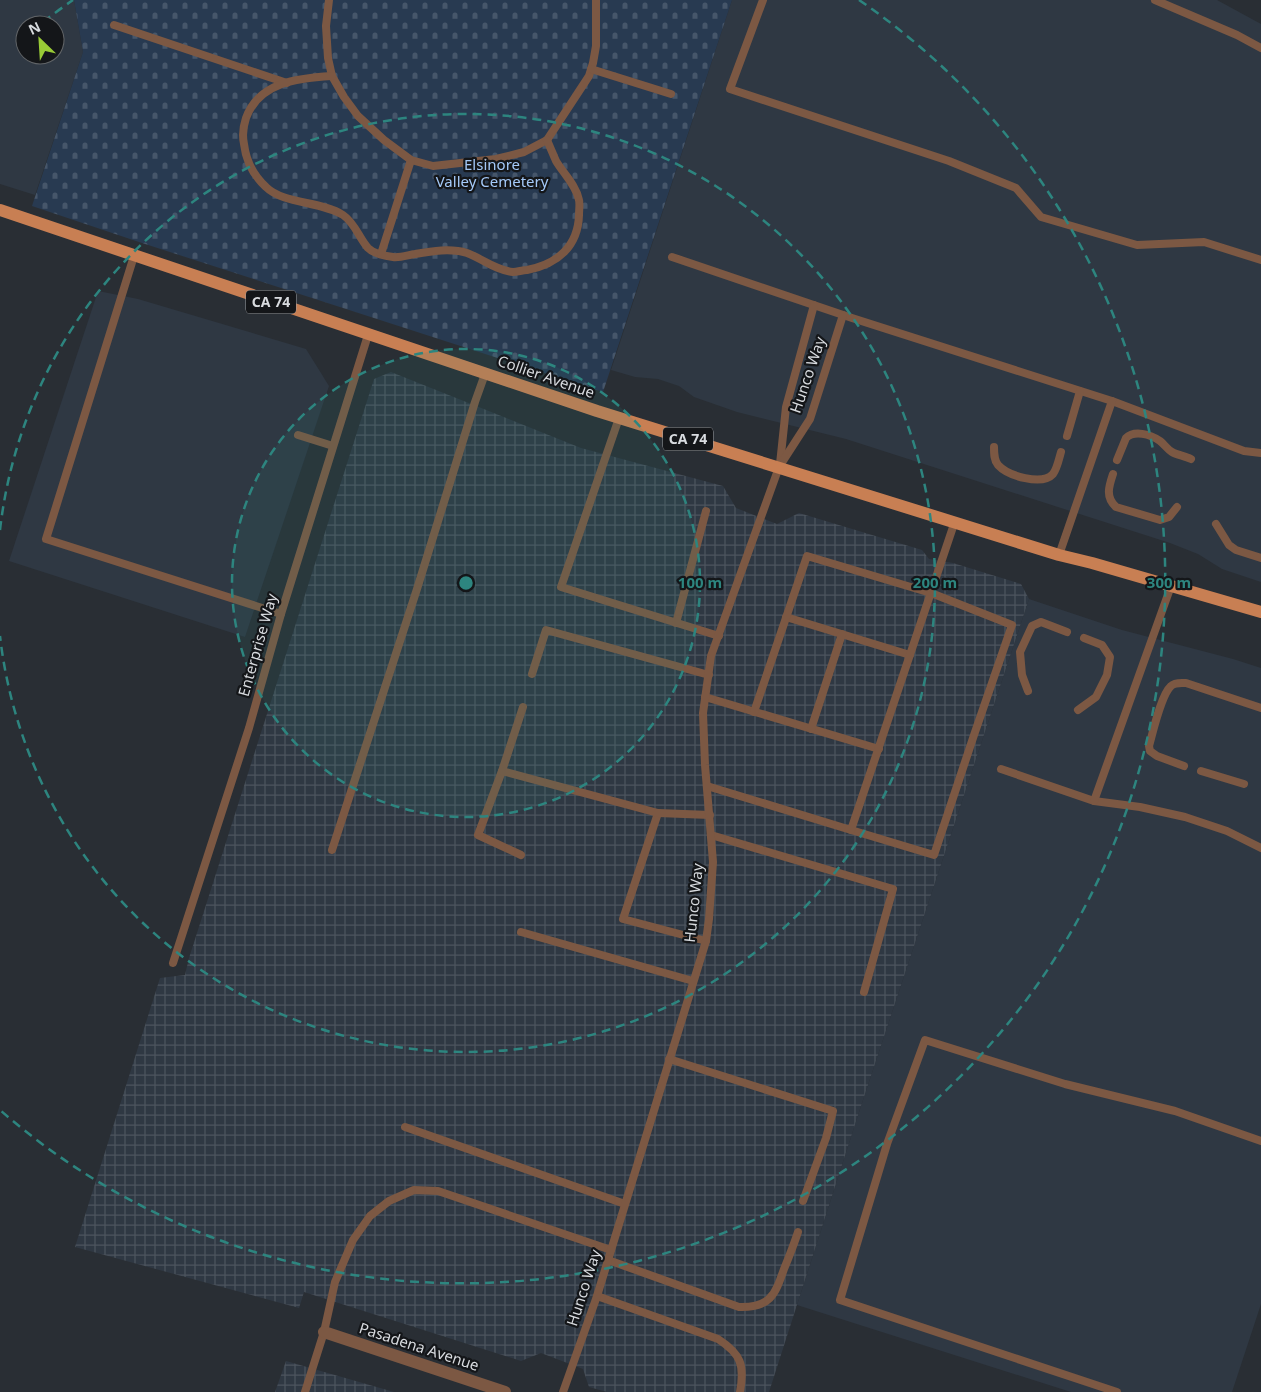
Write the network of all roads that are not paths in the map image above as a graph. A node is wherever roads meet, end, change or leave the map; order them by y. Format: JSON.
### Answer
{"nodes":[{"id":1,"x":329,"y":0,"type":"edge"},
{"id":2,"x":596,"y":0,"type":"edge"},
{"id":3,"x":763,"y":0,"type":"edge"},
{"id":4,"x":1155,"y":0,"type":"edge"},
{"id":5,"x":114,"y":26,"type":"dead end"},
{"id":6,"x":1261,"y":48,"type":"edge"},
{"id":7,"x":591,"y":69,"type":"junction"},
{"id":8,"x":332,"y":76,"type":"junction"},
{"id":9,"x":287,"y":83,"type":"junction"},
{"id":10,"x":671,"y":94,"type":"dead end"},
{"id":11,"x":547,"y":140,"type":"junction"},
{"id":12,"x":411,"y":160,"type":"junction"},
{"id":13,"x":0,"y":210,"type":"edge"},
{"id":14,"x":380,"y":254,"type":"junction"},
{"id":15,"x":134,"y":256,"type":"junction"},
{"id":16,"x":672,"y":257,"type":"dead end"},
{"id":17,"x":1261,"y":260,"type":"edge"},
{"id":18,"x":814,"y":305,"type":"junction"},
{"id":19,"x":843,"y":315,"type":"junction"},
{"id":20,"x":368,"y":334,"type":"junction"},
{"id":21,"x":485,"y":374,"type":"junction"},
{"id":22,"x":1080,"y":391,"type":"junction"},
{"id":23,"x":1112,"y":401,"type":"junction"},
{"id":24,"x":619,"y":418,"type":"junction"},
{"id":25,"x":298,"y":435,"type":"dead end"},
{"id":26,"x":1067,"y":436,"type":"dead end"},
{"id":27,"x":333,"y":446,"type":"junction"},
{"id":28,"x":994,"y":446,"type":"dead end"},
{"id":29,"x":1062,"y":452,"type":"dead end"},
{"id":30,"x":1261,"y":453,"type":"edge"},
{"id":31,"x":1191,"y":458,"type":"dead end"},
{"id":32,"x":1117,"y":460,"type":"dead end"},
{"id":33,"x":779,"y":467,"type":"junction"},
{"id":34,"x":1112,"y":474,"type":"dead end"},
{"id":35,"x":1177,"y":507,"type":"dead end"},
{"id":36,"x":706,"y":510,"type":"dead end"},
{"id":37,"x":954,"y":524,"type":"junction"},
{"id":38,"x":1216,"y":524,"type":"dead end"},
{"id":39,"x":1059,"y":555,"type":"junction"},
{"id":40,"x":1261,"y":558,"type":"edge"},
{"id":41,"x":1171,"y":586,"type":"junction"},
{"id":42,"x":931,"y":593,"type":"junction"},
{"id":43,"x":1261,"y":612,"type":"edge"},
{"id":44,"x":281,"y":614,"type":"junction"},
{"id":45,"x":786,"y":617,"type":"junction"},
{"id":46,"x":676,"y":623,"type":"junction"},
{"id":47,"x":1067,"y":632,"type":"dead end"},
{"id":48,"x":842,"y":634,"type":"junction"},
{"id":49,"x":718,"y":636,"type":"junction"},
{"id":50,"x":1084,"y":638,"type":"dead end"},
{"id":51,"x":910,"y":655,"type":"junction"},
{"id":52,"x":532,"y":674,"type":"dead end"},
{"id":53,"x":709,"y":675,"type":"junction"},
{"id":54,"x":1028,"y":691,"type":"dead end"},
{"id":55,"x":705,"y":697,"type":"junction"},
{"id":56,"x":523,"y":707,"type":"dead end"},
{"id":57,"x":1261,"y":708,"type":"edge"},
{"id":58,"x":1078,"y":710,"type":"dead end"},
{"id":59,"x":754,"y":712,"type":"junction"},
{"id":60,"x":812,"y":729,"type":"junction"},
{"id":61,"x":879,"y":750,"type":"junction"},
{"id":62,"x":1184,"y":766,"type":"dead end"},
{"id":63,"x":1001,"y":769,"type":"dead end"},
{"id":64,"x":1201,"y":770,"type":"dead end"},
{"id":65,"x":502,"y":771,"type":"junction"},
{"id":66,"x":1244,"y":784,"type":"dead end"},
{"id":67,"x":707,"y":786,"type":"junction"},
{"id":68,"x":1094,"y":801,"type":"junction"},
{"id":69,"x":658,"y":813,"type":"junction"},
{"id":70,"x":710,"y":815,"type":"junction"},
{"id":71,"x":852,"y":830,"type":"junction"},
{"id":72,"x":711,"y":836,"type":"junction"},
{"id":73,"x":1261,"y":848,"type":"edge"},
{"id":74,"x":332,"y":850,"type":"dead end"},
{"id":75,"x":521,"y":855,"type":"dead end"},
{"id":76,"x":521,"y":932,"type":"dead end"},
{"id":77,"x":706,"y":941,"type":"junction"},
{"id":78,"x":173,"y":963,"type":"dead end"},
{"id":79,"x":693,"y":981,"type":"junction"},
{"id":80,"x":864,"y":992,"type":"dead end"},
{"id":81,"x":670,"y":1059,"type":"junction"},
{"id":82,"x":405,"y":1126,"type":"dead end"},
{"id":83,"x":1261,"y":1141,"type":"edge"},
{"id":84,"x":803,"y":1201,"type":"dead end"},
{"id":85,"x":625,"y":1204,"type":"junction"},
{"id":86,"x":798,"y":1232,"type":"dead end"},
{"id":87,"x":611,"y":1250,"type":"junction"},
{"id":88,"x":608,"y":1260,"type":"junction"},
{"id":89,"x":597,"y":1296,"type":"junction"},
{"id":90,"x":324,"y":1332,"type":"junction"},
{"id":91,"x":305,"y":1392,"type":"edge"},
{"id":92,"x":504,"y":1392,"type":"edge"},
{"id":93,"x":563,"y":1392,"type":"edge"},
{"id":94,"x":740,"y":1392,"type":"edge"},
{"id":95,"x":1117,"y":1392,"type":"edge"}],
"edges":[{"from":1,"to":8,"type":"lane"},
{"from":2,"to":7,"type":"lane"},
{"from":3,"to":17,"type":"lane"},
{"from":4,"to":6,"type":"lane"},
{"from":5,"to":9,"type":"lane"},
{"from":7,"to":10,"type":"lane"},
{"from":7,"to":11,"type":"lane"},
{"from":8,"to":9,"type":"lane"},
{"from":8,"to":12,"type":"lane"},
{"from":9,"to":14,"type":"lane"},
{"from":11,"to":12,"type":"lane"},
{"from":11,"to":14,"type":"lane"},
{"from":12,"to":14,"type":"lane"},
{"from":13,"to":15,"type":"main road","number":"CA 74"},
{"from":15,"to":20,"type":"main road","number":"CA 74"},
{"from":15,"to":44,"type":"lane"},
{"from":16,"to":18,"type":"lane"},
{"from":18,"to":19,"type":"lane"},
{"from":18,"to":33,"type":"lane","name":"Hunco Way"},
{"from":19,"to":22,"type":"lane"},
{"from":19,"to":33,"type":"lane","name":"Hunco Way"},
{"from":20,"to":21,"type":"main road","number":"CA 74"},
{"from":20,"to":27,"type":"lane","name":"Enterprise Way"},
{"from":21,"to":24,"type":"main road","name":"Collier Avenue","number":"CA 74"},
{"from":21,"to":74,"type":"lane"},
{"from":22,"to":23,"type":"lane"},
{"from":22,"to":26,"type":"lane"},
{"from":23,"to":30,"type":"lane"},
{"from":23,"to":39,"type":"lane"},
{"from":24,"to":33,"type":"main road","number":"CA 74"},
{"from":24,"to":46,"type":"lane"},
{"from":25,"to":27,"type":"lane"},
{"from":27,"to":44,"type":"lane","name":"Enterprise Way"},
{"from":28,"to":29,"type":"lane"},
{"from":31,"to":32,"type":"lane"},
{"from":33,"to":37,"type":"main road","number":"CA 74"},
{"from":33,"to":49,"type":"lane","name":"Hunco Way"},
{"from":34,"to":35,"type":"lane"},
{"from":36,"to":46,"type":"lane"},
{"from":37,"to":39,"type":"main road","number":"CA 74"},
{"from":37,"to":42,"type":"lane"},
{"from":38,"to":40,"type":"lane"},
{"from":39,"to":41,"type":"main road","number":"CA 74"},
{"from":41,"to":43,"type":"main road","number":"CA 74"},
{"from":41,"to":68,"type":"lane"},
{"from":42,"to":45,"type":"lane"},
{"from":42,"to":51,"type":"lane"},
{"from":42,"to":71,"type":"lane"},
{"from":44,"to":78,"type":"lane","name":"Enterprise Way"},
{"from":45,"to":48,"type":"lane"},
{"from":45,"to":59,"type":"lane"},
{"from":46,"to":49,"type":"lane"},
{"from":47,"to":54,"type":"lane"},
{"from":48,"to":51,"type":"lane"},
{"from":48,"to":60,"type":"lane"},
{"from":49,"to":53,"type":"lane","name":"Hunco Way"},
{"from":50,"to":58,"type":"lane"},
{"from":51,"to":61,"type":"lane"},
{"from":52,"to":53,"type":"lane"},
{"from":53,"to":55,"type":"lane","name":"Hunco Way"},
{"from":55,"to":59,"type":"lane"},
{"from":55,"to":67,"type":"lane","name":"Hunco Way"},
{"from":56,"to":65,"type":"lane"},
{"from":57,"to":62,"type":"lane"},
{"from":59,"to":60,"type":"lane"},
{"from":60,"to":61,"type":"lane"},
{"from":61,"to":71,"type":"lane"},
{"from":63,"to":68,"type":"lane"},
{"from":64,"to":66,"type":"lane"},
{"from":65,"to":69,"type":"lane"},
{"from":65,"to":75,"type":"lane"},
{"from":67,"to":70,"type":"lane","name":"Hunco Way"},
{"from":67,"to":71,"type":"lane"},
{"from":68,"to":73,"type":"lane"},
{"from":69,"to":70,"type":"lane"},
{"from":69,"to":77,"type":"lane"},
{"from":70,"to":72,"type":"lane","name":"Hunco Way"},
{"from":72,"to":77,"type":"lane","name":"Hunco Way"},
{"from":72,"to":80,"type":"lane"},
{"from":76,"to":79,"type":"lane"},
{"from":77,"to":79,"type":"lane","name":"Hunco Way"},
{"from":79,"to":81,"type":"lane","name":"Hunco Way"},
{"from":81,"to":84,"type":"lane"},
{"from":81,"to":85,"type":"lane","name":"Hunco Way"},
{"from":82,"to":85,"type":"lane"},
{"from":83,"to":95,"type":"lane"},
{"from":85,"to":87,"type":"lane","name":"Hunco Way"},
{"from":86,"to":88,"type":"lane"},
{"from":87,"to":88,"type":"lane","name":"Hunco Way"},
{"from":87,"to":90,"type":"lane"},
{"from":88,"to":89,"type":"lane","name":"Hunco Way"},
{"from":89,"to":93,"type":"lane","name":"Hunco Way"},
{"from":89,"to":94,"type":"lane"},
{"from":90,"to":91,"type":"lane"},
{"from":90,"to":92,"type":"street","name":"Pasadena Avenue"}]}
